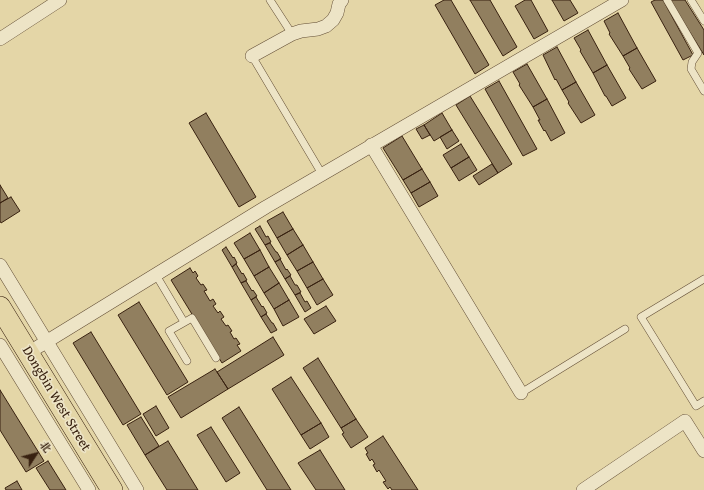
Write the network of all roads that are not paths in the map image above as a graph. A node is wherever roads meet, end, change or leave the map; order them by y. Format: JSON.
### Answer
{"nodes":[{"id":1,"x":60,"y":0,"type":"edge"},
{"id":2,"x":270,"y":0,"type":"edge"},
{"id":3,"x":342,"y":0,"type":"edge"},
{"id":4,"x":622,"y":0,"type":"edge"},
{"id":5,"x":667,"y":0,"type":"edge"},
{"id":6,"x":691,"y":0,"type":"edge"},
{"id":7,"x":704,"y":21,"type":"edge"},
{"id":8,"x":292,"y":34,"type":"junction"},
{"id":9,"x":0,"y":40,"type":"edge"},
{"id":10,"x":252,"y":56,"type":"joint"},
{"id":11,"x":704,"y":91,"type":"edge"},
{"id":12,"x":371,"y":145,"type":"junction"},
{"id":13,"x":322,"y":174,"type":"junction"},
{"id":14,"x":0,"y":265,"type":"edge"},
{"id":15,"x":156,"y":274,"type":"junction"},
{"id":16,"x":704,"y":278,"type":"edge"},
{"id":17,"x":0,"y":307,"type":"edge"},
{"id":18,"x":184,"y":322,"type":"junction"},
{"id":19,"x":625,"y":329,"type":"dead end"},
{"id":20,"x":47,"y":342,"type":"junction"},
{"id":21,"x":0,"y":345,"type":"edge"},
{"id":22,"x":28,"y":354,"type":"junction"},
{"id":23,"x":216,"y":358,"type":"dead end"},
{"id":24,"x":187,"y":361,"type":"dead end"},
{"id":25,"x":521,"y":393,"type":"joint"},
{"id":26,"x":704,"y":401,"type":"edge"},
{"id":27,"x":704,"y":451,"type":"edge"},
{"id":28,"x":587,"y":489,"type":"edge"},
{"id":29,"x":88,"y":490,"type":"edge"},
{"id":30,"x":111,"y":490,"type":"edge"},
{"id":31,"x":137,"y":490,"type":"edge"}],
"edges":[{"from":1,"to":9,"type":"street"},
{"from":2,"to":8,"type":"lane"},
{"from":3,"to":8,"type":"street"},
{"from":4,"to":12,"type":"street"},
{"from":5,"to":11,"type":"lane"},
{"from":6,"to":7,"type":"lane"},
{"from":8,"to":10,"type":"street"},
{"from":10,"to":13,"type":"lane"},
{"from":12,"to":13,"type":"street"},
{"from":12,"to":25,"type":"street"},
{"from":13,"to":15,"type":"street"},
{"from":14,"to":20,"type":"street"},
{"from":15,"to":18,"type":"lane"},
{"from":15,"to":20,"type":"street"},
{"from":16,"to":26,"type":"lane"},
{"from":17,"to":22,"type":"main road","name":"Dongbin West Street"},
{"from":18,"to":23,"type":"lane"},
{"from":18,"to":24,"type":"lane"},
{"from":19,"to":25,"type":"lane"},
{"from":20,"to":22,"type":"street"},
{"from":20,"to":31,"type":"street"},
{"from":21,"to":29,"type":"street"},
{"from":22,"to":30,"type":"main road","name":"Dongbin West Street"},
{"from":27,"to":28,"type":"street"}]}
